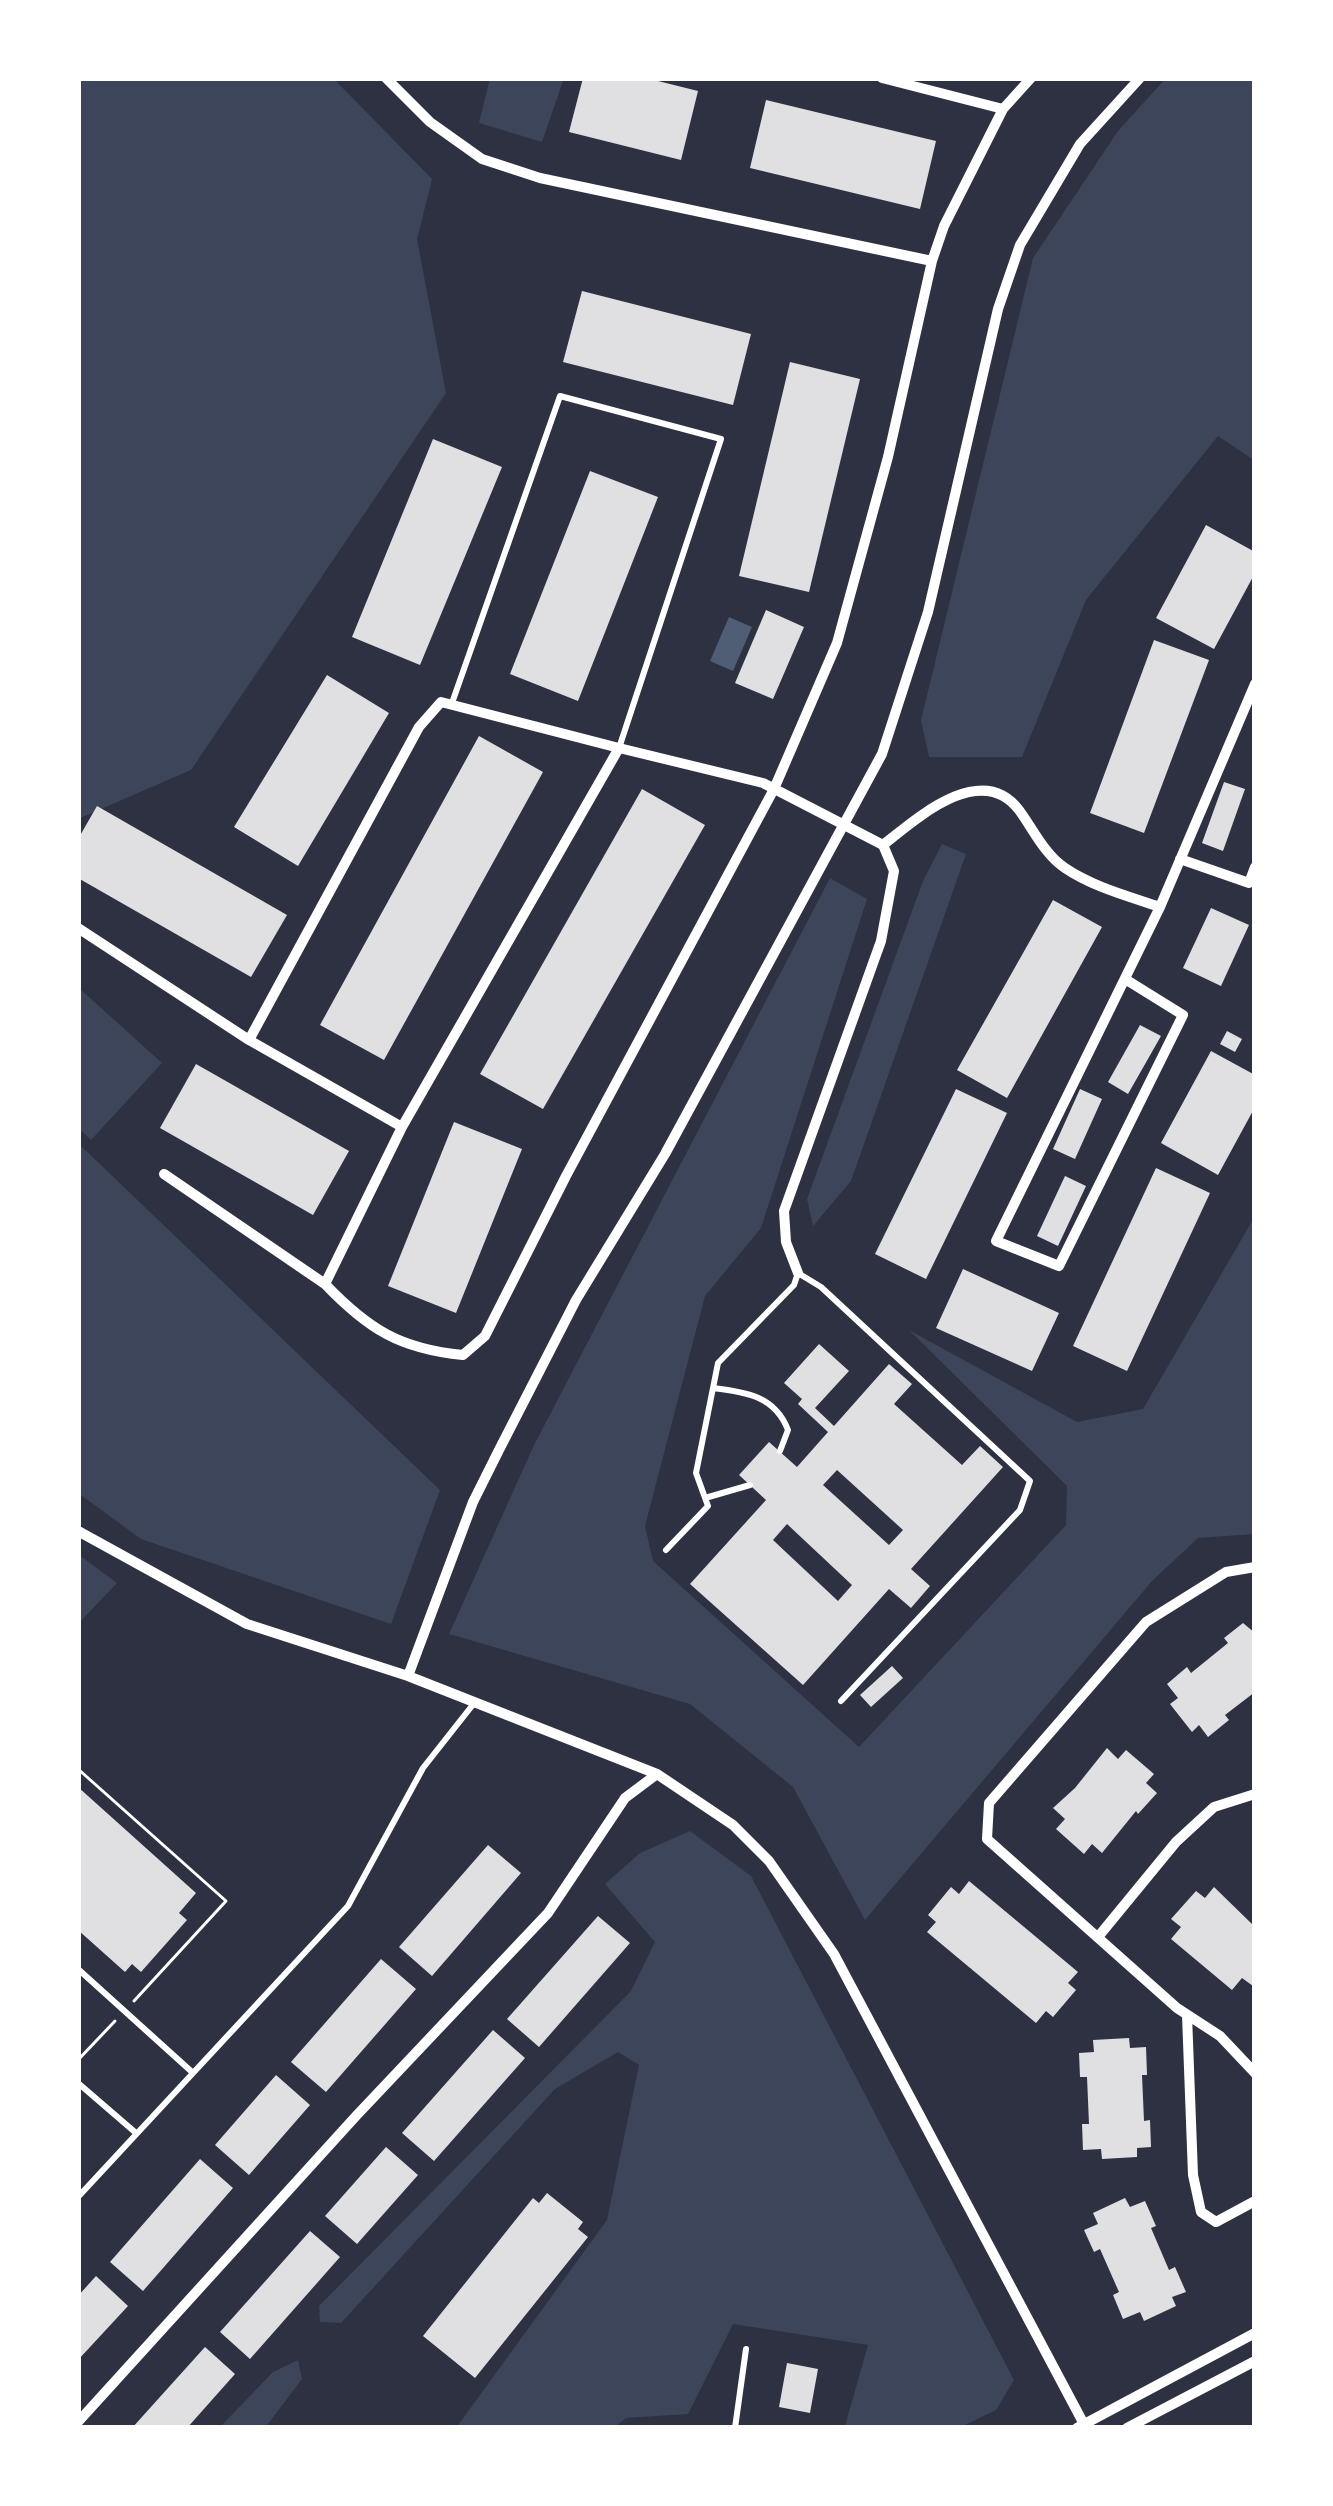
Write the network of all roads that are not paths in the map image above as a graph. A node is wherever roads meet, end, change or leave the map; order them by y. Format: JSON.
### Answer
{"nodes":[{"id":1,"x":386,"y":78,"type":"edge"},
{"id":2,"x":882,"y":78,"type":"edge"},
{"id":3,"x":1140,"y":78,"type":"edge"},
{"id":4,"x":1028,"y":79,"type":"edge"},
{"id":5,"x":1003,"y":109,"type":"junction"},
{"id":6,"x":932,"y":261,"type":"junction"},
{"id":7,"x":1255,"y":684,"type":"edge"},
{"id":8,"x":452,"y":705,"type":"junction"},
{"id":9,"x":619,"y":748,"type":"junction"},
{"id":10,"x":774,"y":789,"type":"junction"},
{"id":11,"x":845,"y":827,"type":"junction"},
{"id":12,"x":883,"y":845,"type":"junction"},
{"id":13,"x":1180,"y":860,"type":"junction"},
{"id":14,"x":1255,"y":867,"type":"edge"},
{"id":15,"x":1160,"y":908,"type":"junction"},
{"id":16,"x":78,"y":928,"type":"edge"},
{"id":17,"x":1125,"y":979,"type":"junction"},
{"id":18,"x":249,"y":1040,"type":"junction"},
{"id":19,"x":402,"y":1127,"type":"junction"},
{"id":20,"x":164,"y":1174,"type":"dead end"},
{"id":21,"x":798,"y":1274,"type":"junction"},
{"id":22,"x":325,"y":1284,"type":"junction"},
{"id":23,"x":713,"y":1388,"type":"junction"},
{"id":24,"x":780,"y":1451,"type":"dead end"},
{"id":25,"x":750,"y":1485,"type":"dead end"},
{"id":26,"x":705,"y":1498,"type":"junction"},
{"id":27,"x":78,"y":1531,"type":"edge"},
{"id":28,"x":666,"y":1550,"type":"dead end"},
{"id":29,"x":1255,"y":1568,"type":"edge"},
{"id":30,"x":408,"y":1676,"type":"junction"},
{"id":31,"x":841,"y":1701,"type":"dead end"},
{"id":32,"x":475,"y":1702,"type":"junction"},
{"id":33,"x":657,"y":1774,"type":"junction"},
{"id":34,"x":1255,"y":1795,"type":"edge"},
{"id":35,"x":1098,"y":1937,"type":"junction"},
{"id":36,"x":78,"y":1969,"type":"edge"},
{"id":37,"x":1187,"y":2015,"type":"junction"},
{"id":38,"x":192,"y":2072,"type":"junction"},
{"id":39,"x":1255,"y":2073,"type":"edge"},
{"id":40,"x":79,"y":2086,"type":"edge"},
{"id":41,"x":136,"y":2133,"type":"junction"},
{"id":42,"x":78,"y":2197,"type":"edge"},
{"id":43,"x":1255,"y":2201,"type":"edge"},
{"id":44,"x":1255,"y":2333,"type":"edge"},
{"id":45,"x":746,"y":2349,"type":"dead end"},
{"id":46,"x":1255,"y":2361,"type":"edge"},
{"id":47,"x":78,"y":2422,"type":"edge"},
{"id":48,"x":1082,"y":2427,"type":"edge"},
{"id":49,"x":735,"y":2428,"type":"edge"},
{"id":50,"x":1127,"y":2428,"type":"edge"}],
"edges":[{"from":1,"to":6,"type":"street"},
{"from":2,"to":5,"type":"street"},
{"from":3,"to":11,"type":"street"},
{"from":4,"to":5,"type":"street"},
{"from":5,"to":6,"type":"street"},
{"from":6,"to":10,"type":"street"},
{"from":7,"to":13,"type":"street"},
{"from":8,"to":9,"type":"street"},
{"from":8,"to":9,"type":"lane"},
{"from":8,"to":18,"type":"street"},
{"from":9,"to":10,"type":"street"},
{"from":9,"to":19,"type":"street"},
{"from":10,"to":11,"type":"street"},
{"from":10,"to":22,"type":"street"},
{"from":11,"to":12,"type":"street"},
{"from":11,"to":30,"type":"street"},
{"from":12,"to":15,"type":"street"},
{"from":12,"to":21,"type":"street"},
{"from":13,"to":14,"type":"street"},
{"from":13,"to":15,"type":"street"},
{"from":15,"to":17,"type":"street"},
{"from":16,"to":18,"type":"street"},
{"from":17,"to":17,"type":"street"},
{"from":18,"to":19,"type":"street"},
{"from":19,"to":22,"type":"street"},
{"from":20,"to":22,"type":"street"},
{"from":21,"to":23,"type":"lane"},
{"from":21,"to":31,"type":"lane"},
{"from":23,"to":24,"type":"lane"},
{"from":23,"to":26,"type":"lane"},
{"from":25,"to":26,"type":"lane"},
{"from":26,"to":28,"type":"lane"},
{"from":27,"to":30,"type":"street"},
{"from":29,"to":35,"type":"street"},
{"from":30,"to":32,"type":"street"},
{"from":32,"to":33,"type":"street"},
{"from":32,"to":38,"type":"lane"},
{"from":33,"to":47,"type":"street"},
{"from":33,"to":48,"type":"street"},
{"from":34,"to":35,"type":"street"},
{"from":35,"to":37,"type":"street"},
{"from":36,"to":38,"type":"lane"},
{"from":37,"to":39,"type":"street"},
{"from":37,"to":43,"type":"street"},
{"from":38,"to":41,"type":"lane"},
{"from":40,"to":41,"type":"lane"},
{"from":41,"to":42,"type":"lane"},
{"from":44,"to":48,"type":"street"},
{"from":45,"to":49,"type":"lane"},
{"from":46,"to":50,"type":"street"}]}
